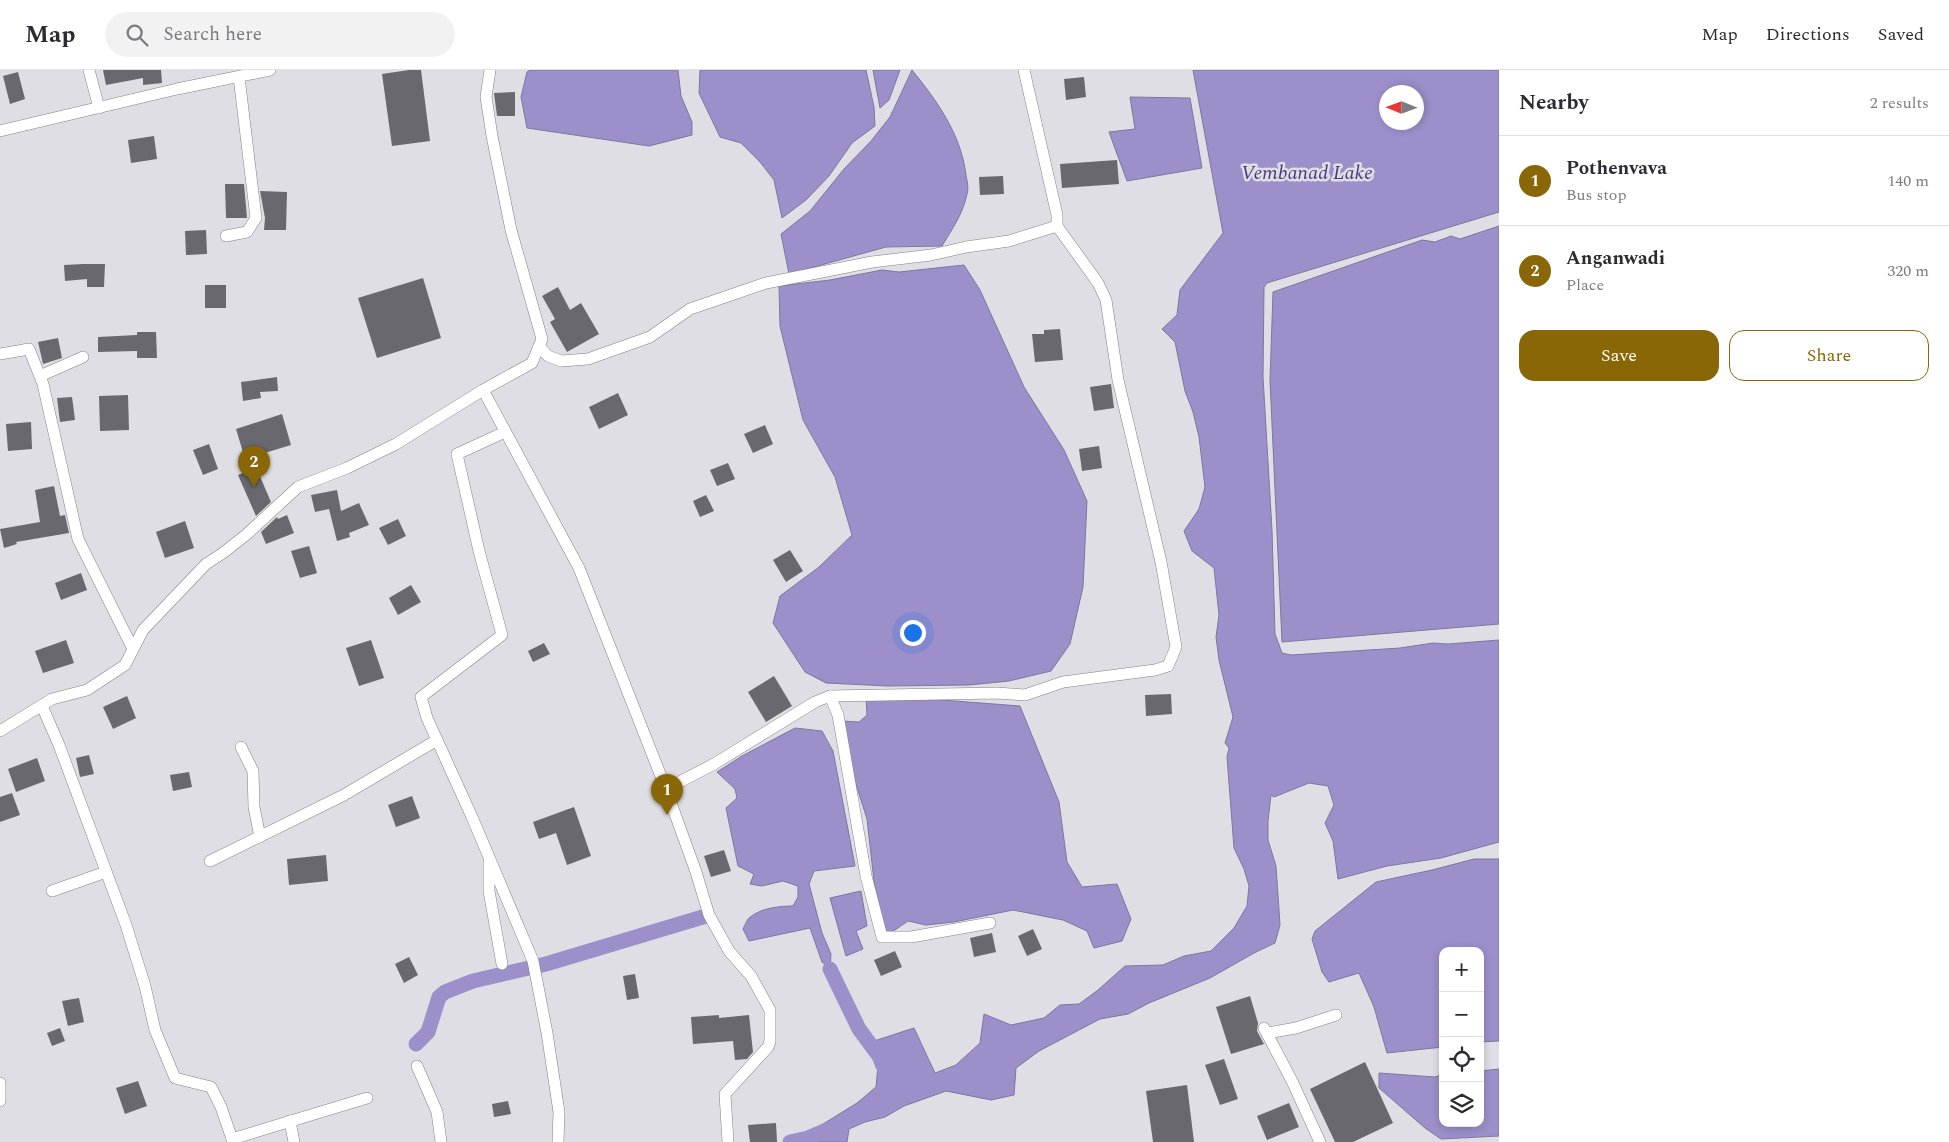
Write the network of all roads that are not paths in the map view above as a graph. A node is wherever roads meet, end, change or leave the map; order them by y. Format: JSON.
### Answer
{"nodes":[{"id":1,"x":89,"y":70,"type":"edge"},
{"id":2,"x":270,"y":70,"type":"edge"},
{"id":3,"x":490,"y":70,"type":"edge"},
{"id":4,"x":1024,"y":70,"type":"edge"},
{"id":5,"x":239,"y":77,"type":"junction"},
{"id":6,"x":99,"y":108,"type":"junction"},
{"id":7,"x":0,"y":131,"type":"edge"},
{"id":8,"x":1057,"y":226,"type":"junction"},
{"id":9,"x":226,"y":236,"type":"dead end"},
{"id":10,"x":539,"y":346,"type":"junction"},
{"id":11,"x":0,"y":354,"type":"edge"},
{"id":12,"x":84,"y":357,"type":"dead end"},
{"id":13,"x":40,"y":376,"type":"junction"},
{"id":14,"x":484,"y":390,"type":"junction"},
{"id":15,"x":505,"y":432,"type":"junction"},
{"id":16,"x":133,"y":649,"type":"junction"},
{"id":17,"x":830,"y":696,"type":"junction"},
{"id":18,"x":42,"y":706,"type":"junction"},
{"id":19,"x":0,"y":731,"type":"edge"},
{"id":20,"x":437,"y":740,"type":"junction"},
{"id":21,"x":241,"y":747,"type":"dead end"},
{"id":22,"x":666,"y":789,"type":"junction"},
{"id":23,"x":260,"y":837,"type":"junction"},
{"id":24,"x":490,"y":858,"type":"junction"},
{"id":25,"x":210,"y":861,"type":"dead end"},
{"id":26,"x":106,"y":872,"type":"junction"},
{"id":27,"x":52,"y":891,"type":"dead end"},
{"id":28,"x":990,"y":923,"type":"dead end"},
{"id":29,"x":502,"y":964,"type":"dead end"},
{"id":30,"x":1336,"y":1015,"type":"dead end"},
{"id":31,"x":417,"y":1066,"type":"dead end"},
{"id":32,"x":0,"y":1084,"type":"edge"},
{"id":33,"x":367,"y":1098,"type":"dead end"},
{"id":34,"x":0,"y":1101,"type":"edge"},
{"id":35,"x":290,"y":1121,"type":"junction"},
{"id":36,"x":233,"y":1140,"type":"edge"},
{"id":37,"x":294,"y":1142,"type":"edge"},
{"id":38,"x":441,"y":1142,"type":"edge"},
{"id":39,"x":558,"y":1142,"type":"edge"},
{"id":40,"x":728,"y":1142,"type":"edge"},
{"id":41,"x":1320,"y":1142,"type":"edge"}],
"edges":[{"from":1,"to":6,"type":"street"},
{"from":2,"to":5,"type":"street"},
{"from":3,"to":10,"type":"street"},
{"from":4,"to":8,"type":"street"},
{"from":5,"to":6,"type":"street"},
{"from":5,"to":9,"type":"street"},
{"from":6,"to":7,"type":"street"},
{"from":8,"to":10,"type":"street"},
{"from":8,"to":17,"type":"street"},
{"from":10,"to":14,"type":"street"},
{"from":11,"to":13,"type":"street"},
{"from":12,"to":13,"type":"street"},
{"from":13,"to":16,"type":"street"},
{"from":14,"to":15,"type":"street"},
{"from":14,"to":16,"type":"street"},
{"from":15,"to":20,"type":"street"},
{"from":15,"to":22,"type":"street"},
{"from":16,"to":18,"type":"street"},
{"from":17,"to":22,"type":"street"},
{"from":17,"to":28,"type":"street"},
{"from":18,"to":19,"type":"street"},
{"from":18,"to":26,"type":"street"},
{"from":20,"to":23,"type":"street"},
{"from":20,"to":24,"type":"street"},
{"from":21,"to":23,"type":"street"},
{"from":22,"to":40,"type":"street"},
{"from":23,"to":25,"type":"street"},
{"from":24,"to":29,"type":"street"},
{"from":24,"to":39,"type":"street"},
{"from":26,"to":27,"type":"street"},
{"from":26,"to":36,"type":"street"},
{"from":30,"to":41,"type":"street"},
{"from":31,"to":38,"type":"street"},
{"from":32,"to":34,"type":"street"},
{"from":33,"to":35,"type":"street"},
{"from":35,"to":36,"type":"street"},
{"from":35,"to":37,"type":"street"}]}
